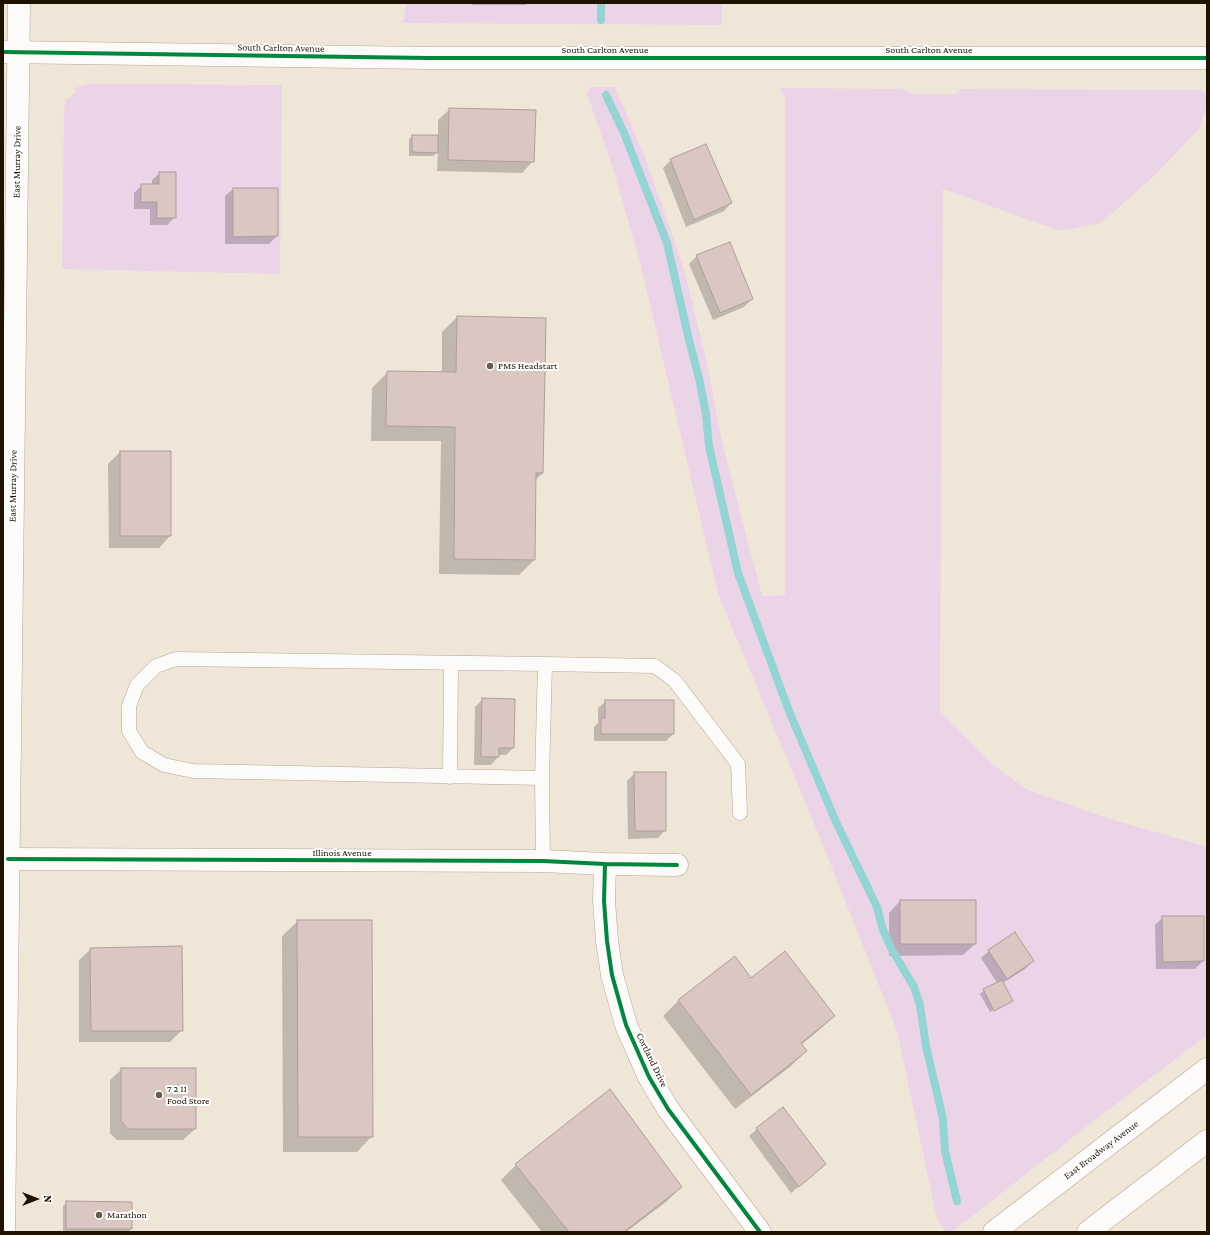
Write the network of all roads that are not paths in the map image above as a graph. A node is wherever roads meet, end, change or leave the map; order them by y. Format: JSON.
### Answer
{"nodes":[{"id":1,"x":19,"y":3,"type":"edge"},
{"id":2,"x":11,"y":52,"type":"edge"},
{"id":3,"x":1207,"y":58,"type":"edge"},
{"id":4,"x":451,"y":663,"type":"junction"},
{"id":5,"x":545,"y":664,"type":"junction"},
{"id":6,"x":450,"y":777,"type":"junction"},
{"id":7,"x":542,"y":778,"type":"junction"},
{"id":8,"x":740,"y":813,"type":"dead end"},
{"id":9,"x":8,"y":859,"type":"junction"},
{"id":10,"x":543,"y":862,"type":"junction"},
{"id":11,"x":605,"y":864,"type":"junction"},
{"id":12,"x":677,"y":865,"type":"dead end"},
{"id":13,"x":1207,"y":1069,"type":"edge"},
{"id":14,"x":1207,"y":1141,"type":"edge"},
{"id":15,"x":4,"y":1232,"type":"edge"},
{"id":16,"x":760,"y":1232,"type":"edge"},
{"id":17,"x":994,"y":1232,"type":"edge"},
{"id":18,"x":1088,"y":1232,"type":"edge"}],
"edges":[{"from":1,"to":2,"type":"main road","name":"East Murray Drive"},
{"from":2,"to":3,"type":"main road","name":"South Carlton Avenue"},
{"from":2,"to":9,"type":"main road","name":"East Murray Drive"},
{"from":4,"to":5,"type":"lane"},
{"from":4,"to":6,"type":"lane"},
{"from":4,"to":6,"type":"lane"},
{"from":5,"to":7,"type":"lane"},
{"from":5,"to":8,"type":"lane"},
{"from":6,"to":7,"type":"lane"},
{"from":7,"to":10,"type":"lane"},
{"from":9,"to":10,"type":"main road","name":"Illinois Avenue"},
{"from":9,"to":15,"type":"main road","name":"East Murray Drive"},
{"from":10,"to":11,"type":"main road","name":"Illinois Avenue"},
{"from":11,"to":12,"type":"main road","name":"Illinois Avenue"},
{"from":11,"to":16,"type":"main road","name":"Cortland Drive"},
{"from":13,"to":17,"type":"main road","name":"East Broadway Avenue"},
{"from":14,"to":18,"type":"main road"}]}
